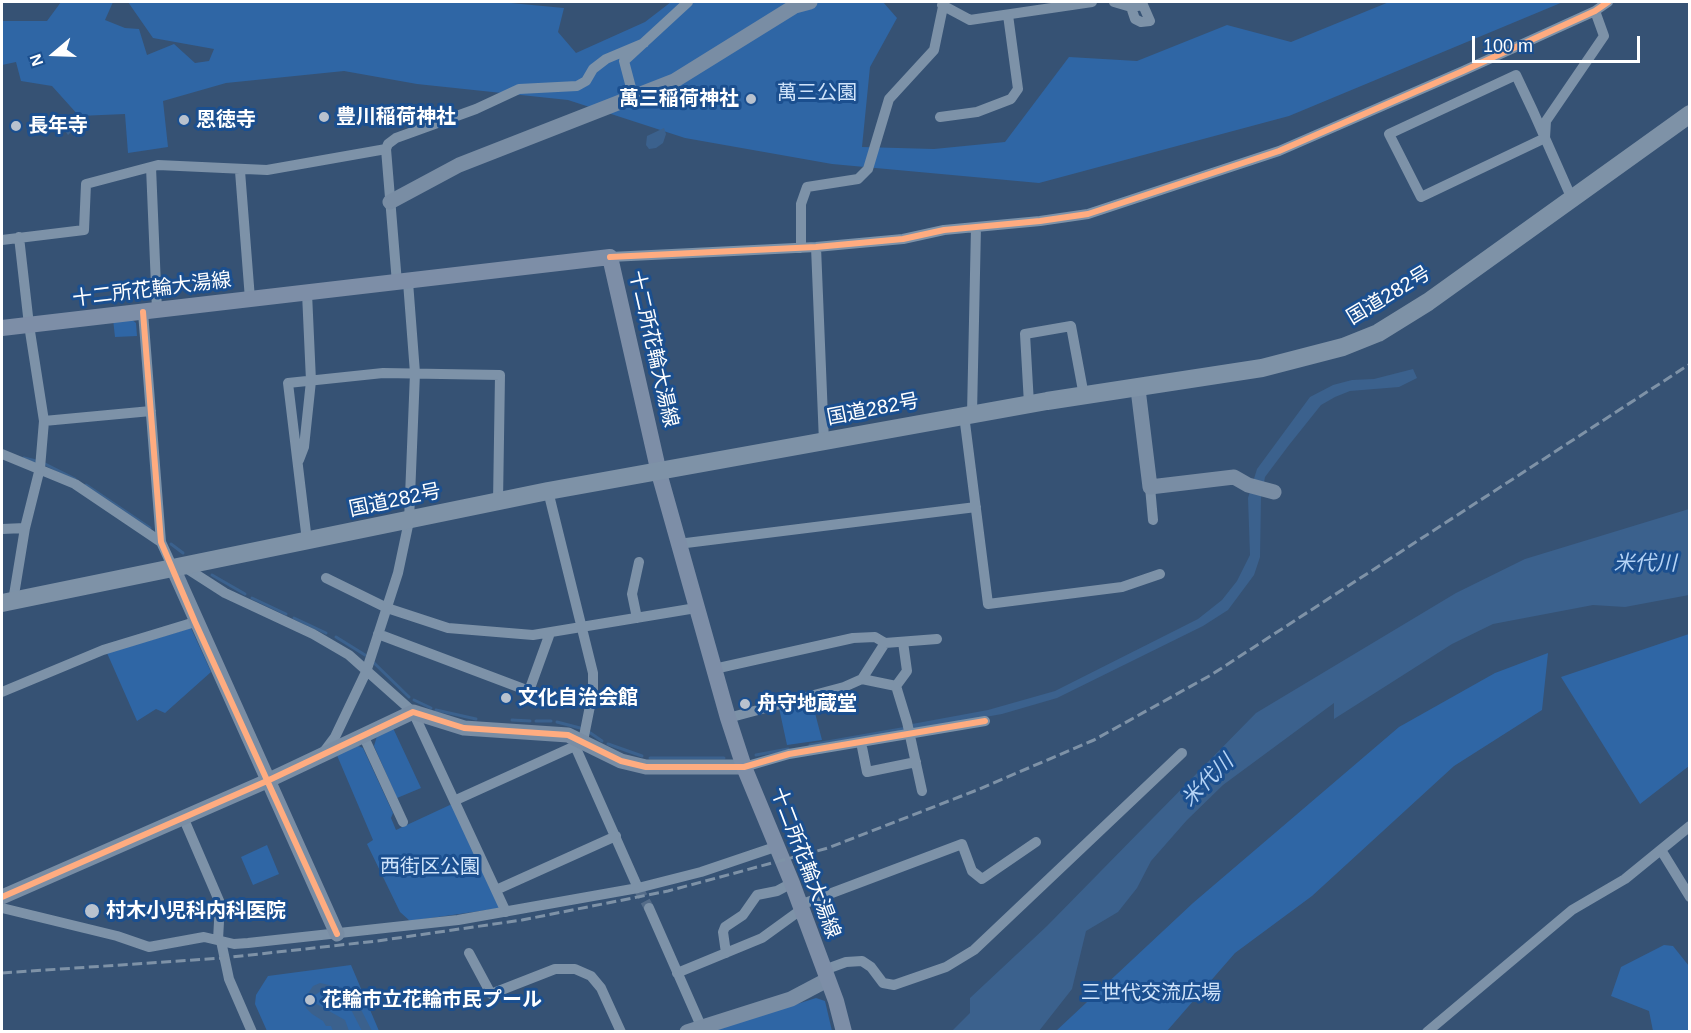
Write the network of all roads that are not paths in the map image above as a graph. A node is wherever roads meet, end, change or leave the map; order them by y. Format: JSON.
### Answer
{"nodes":[{"id":1,"x":688,"y":2,"type":"edge"},
{"id":2,"x":810,"y":2,"type":"edge"},
{"id":3,"x":1092,"y":2,"type":"edge"},
{"id":4,"x":1114,"y":2,"type":"edge"},
{"id":5,"x":1608,"y":2,"type":"edge"},
{"id":6,"x":943,"y":3,"type":"edge"},
{"id":7,"x":1131,"y":4,"type":"edge"},
{"id":8,"x":1595,"y":10,"type":"junction"},
{"id":9,"x":1008,"y":15,"type":"junction"},
{"id":10,"x":644,"y":43,"type":"junction"},
{"id":11,"x":634,"y":99,"type":"junction"},
{"id":12,"x":1689,"y":114,"type":"edge"},
{"id":13,"x":940,"y":117,"type":"dead end"},
{"id":14,"x":1545,"y":138,"type":"junction"},
{"id":15,"x":386,"y":149,"type":"junction"},
{"id":16,"x":151,"y":167,"type":"junction"},
{"id":17,"x":240,"y":171,"type":"junction"},
{"id":18,"x":1572,"y":199,"type":"junction"},
{"id":19,"x":390,"y":202,"type":"junction"},
{"id":20,"x":976,"y":227,"type":"junction"},
{"id":21,"x":19,"y":237,"type":"junction"},
{"id":22,"x":2,"y":240,"type":"edge"},
{"id":23,"x":816,"y":247,"type":"junction"},
{"id":24,"x":801,"y":248,"type":"junction"},
{"id":25,"x":610,"y":257,"type":"junction"},
{"id":26,"x":402,"y":282,"type":"junction"},
{"id":27,"x":307,"y":293,"type":"junction"},
{"id":28,"x":250,"y":299,"type":"junction"},
{"id":29,"x":150,"y":311,"type":"junction"},
{"id":30,"x":28,"y":325,"type":"junction"},
{"id":31,"x":2,"y":328,"type":"edge"},
{"id":32,"x":415,"y":373,"type":"junction"},
{"id":33,"x":311,"y":381,"type":"junction"},
{"id":34,"x":1138,"y":389,"type":"junction"},
{"id":35,"x":1084,"y":396,"type":"junction"},
{"id":36,"x":1029,"y":404,"type":"junction"},
{"id":37,"x":151,"y":411,"type":"junction"},
{"id":38,"x":968,"y":415,"type":"junction"},
{"id":39,"x":44,"y":422,"type":"junction"},
{"id":40,"x":824,"y":442,"type":"junction"},
{"id":41,"x":2,"y":454,"type":"edge"},
{"id":42,"x":297,"y":463,"type":"junction"},
{"id":43,"x":40,"y":468,"type":"junction"},
{"id":44,"x":659,"y":473,"type":"junction"},
{"id":45,"x":1150,"y":487,"type":"junction"},
{"id":46,"x":548,"y":491,"type":"junction"},
{"id":47,"x":1270,"y":491,"type":"dead end"},
{"id":48,"x":498,"y":502,"type":"junction"},
{"id":49,"x":976,"y":507,"type":"junction"},
{"id":50,"x":1154,"y":520,"type":"dead end"},
{"id":51,"x":409,"y":521,"type":"junction"},
{"id":52,"x":25,"y":528,"type":"junction"},
{"id":53,"x":2,"y":529,"type":"edge"},
{"id":54,"x":162,"y":542,"type":"junction"},
{"id":55,"x":307,"y":542,"type":"junction"},
{"id":56,"x":678,"y":544,"type":"junction"},
{"id":57,"x":639,"y":562,"type":"dead end"},
{"id":58,"x":178,"y":567,"type":"junction"},
{"id":59,"x":1160,"y":574,"type":"dead end"},
{"id":60,"x":326,"y":578,"type":"dead end"},
{"id":61,"x":7,"y":602,"type":"edge"},
{"id":62,"x":387,"y":608,"type":"junction"},
{"id":63,"x":696,"y":608,"type":"junction"},
{"id":64,"x":637,"y":618,"type":"junction"},
{"id":65,"x":195,"y":622,"type":"junction"},
{"id":66,"x":580,"y":628,"type":"junction"},
{"id":67,"x":550,"y":633,"type":"junction"},
{"id":68,"x":378,"y":634,"type":"junction"},
{"id":69,"x":937,"y":639,"type":"dead end"},
{"id":70,"x":903,"y":642,"type":"junction"},
{"id":71,"x":885,"y":643,"type":"junction"},
{"id":72,"x":714,"y":669,"type":"junction"},
{"id":73,"x":366,"y":672,"type":"junction"},
{"id":74,"x":862,"y":679,"type":"junction"},
{"id":75,"x":896,"y":686,"type":"junction"},
{"id":76,"x":2,"y":692,"type":"edge"},
{"id":77,"x":413,"y":712,"type":"junction"},
{"id":78,"x":728,"y":718,"type":"junction"},
{"id":79,"x":985,"y":721,"type":"dead end"},
{"id":80,"x":909,"y":734,"type":"junction"},
{"id":81,"x":363,"y":735,"type":"junction"},
{"id":82,"x":861,"y":742,"type":"junction"},
{"id":83,"x":579,"y":744,"type":"junction"},
{"id":84,"x":1182,"y":753,"type":"dead end"},
{"id":85,"x":320,"y":756,"type":"junction"},
{"id":86,"x":916,"y":762,"type":"junction"},
{"id":87,"x":744,"y":767,"type":"junction"},
{"id":88,"x":267,"y":781,"type":"junction"},
{"id":89,"x":922,"y":791,"type":"dead end"},
{"id":90,"x":456,"y":800,"type":"junction"},
{"id":91,"x":183,"y":817,"type":"junction"},
{"id":92,"x":403,"y":822,"type":"dead end"},
{"id":93,"x":1689,"y":826,"type":"edge"},
{"id":94,"x":616,"y":836,"type":"junction"},
{"id":95,"x":1036,"y":842,"type":"dead end"},
{"id":96,"x":778,"y":846,"type":"junction"},
{"id":97,"x":1660,"y":850,"type":"junction"},
{"id":98,"x":792,"y":883,"type":"junction"},
{"id":99,"x":638,"y":888,"type":"junction"},
{"id":100,"x":496,"y":890,"type":"junction"},
{"id":101,"x":2,"y":897,"type":"edge"},
{"id":102,"x":1689,"y":897,"type":"edge"},
{"id":103,"x":801,"y":907,"type":"junction"},
{"id":104,"x":2,"y":908,"type":"edge"},
{"id":105,"x":649,"y":908,"type":"tunnel mouth"},
{"id":106,"x":506,"y":912,"type":"junction"},
{"id":107,"x":337,"y":934,"type":"junction"},
{"id":108,"x":220,"y":941,"type":"junction"},
{"id":109,"x":469,"y":953,"type":"dead end"},
{"id":110,"x":726,"y":953,"type":"junction"},
{"id":111,"x":677,"y":973,"type":"junction"},
{"id":112,"x":826,"y":975,"type":"junction"},
{"id":113,"x":694,"y":1029,"type":"edge"},
{"id":114,"x":252,"y":1032,"type":"edge"},
{"id":115,"x":621,"y":1032,"type":"edge"},
{"id":116,"x":844,"y":1032,"type":"edge"},
{"id":117,"x":1427,"y":1032,"type":"edge"}],
"edges":[{"from":1,"to":10,"type":"street"},
{"from":2,"to":11,"type":"street"},
{"from":3,"to":9,"type":"street"},
{"from":4,"to":7,"type":"street"},
{"from":5,"to":8,"type":"street"},
{"from":6,"to":9,"type":"street"},
{"from":6,"to":24,"type":"street"},
{"from":8,"to":14,"type":"street"},
{"from":8,"to":20,"type":"street"},
{"from":9,"to":13,"type":"street"},
{"from":10,"to":11,"type":"street"},
{"from":10,"to":15,"type":"street"},
{"from":11,"to":19,"type":"street"},
{"from":12,"to":18,"type":"highway","name":"国道282号"},
{"from":14,"to":14,"type":"street"},
{"from":14,"to":18,"type":"street"},
{"from":15,"to":17,"type":"street"},
{"from":15,"to":19,"type":"street"},
{"from":16,"to":17,"type":"street"},
{"from":16,"to":21,"type":"street"},
{"from":16,"to":29,"type":"street"},
{"from":17,"to":28,"type":"street"},
{"from":18,"to":34,"type":"highway","name":"国道282号"},
{"from":19,"to":26,"type":"street"},
{"from":20,"to":23,"type":"street"},
{"from":20,"to":38,"type":"street"},
{"from":21,"to":22,"type":"street"},
{"from":21,"to":30,"type":"street"},
{"from":23,"to":24,"type":"street"},
{"from":23,"to":40,"type":"street"},
{"from":24,"to":25,"type":"street"},
{"from":25,"to":26,"type":"main road","name":"十二所花輪大湯線"},
{"from":25,"to":44,"type":"main road","name":"十二所花輪大湯線"},
{"from":26,"to":27,"type":"main road","name":"十二所花輪大湯線"},
{"from":26,"to":32,"type":"street"},
{"from":27,"to":28,"type":"main road","name":"十二所花輪大湯線"},
{"from":27,"to":33,"type":"street"},
{"from":28,"to":29,"type":"main road","name":"十二所花輪大湯線"},
{"from":29,"to":30,"type":"main road","name":"十二所花輪大湯線"},
{"from":29,"to":37,"type":"street"},
{"from":30,"to":31,"type":"main road","name":"十二所花輪大湯線"},
{"from":30,"to":39,"type":"street"},
{"from":32,"to":33,"type":"street"},
{"from":32,"to":48,"type":"street"},
{"from":32,"to":51,"type":"street"},
{"from":33,"to":42,"type":"street"},
{"from":33,"to":42,"type":"street"},
{"from":34,"to":35,"type":"highway","name":"国道282号"},
{"from":34,"to":45,"type":"street"},
{"from":35,"to":36,"type":"highway","name":"国道282号"},
{"from":35,"to":36,"type":"street"},
{"from":36,"to":38,"type":"highway","name":"国道282号"},
{"from":37,"to":39,"type":"street"},
{"from":37,"to":54,"type":"street"},
{"from":38,"to":40,"type":"highway","name":"国道282号"},
{"from":38,"to":49,"type":"street"},
{"from":39,"to":43,"type":"street"},
{"from":40,"to":44,"type":"highway","name":"国道282号"},
{"from":41,"to":43,"type":"street"},
{"from":42,"to":55,"type":"street"},
{"from":43,"to":52,"type":"street"},
{"from":43,"to":54,"type":"street"},
{"from":44,"to":46,"type":"highway","name":"国道282号"},
{"from":44,"to":56,"type":"main road","name":"十二所花輪大湯線"},
{"from":45,"to":47,"type":"street"},
{"from":45,"to":50,"type":"street"},
{"from":46,"to":48,"type":"highway","name":"国道282号"},
{"from":46,"to":66,"type":"street"},
{"from":48,"to":51,"type":"highway","name":"国道282号"},
{"from":49,"to":56,"type":"street"},
{"from":49,"to":59,"type":"street"},
{"from":51,"to":55,"type":"highway","name":"国道282号"},
{"from":51,"to":62,"type":"street"},
{"from":52,"to":53,"type":"street"},
{"from":52,"to":61,"type":"street"},
{"from":54,"to":58,"type":"street"},
{"from":55,"to":58,"type":"highway","name":"国道282号"},
{"from":56,"to":63,"type":"main road","name":"十二所花輪大湯線"},
{"from":57,"to":64,"type":"street"},
{"from":58,"to":61,"type":"highway","name":"国道282号"},
{"from":58,"to":65,"type":"street"},
{"from":58,"to":73,"type":"street"},
{"from":60,"to":62,"type":"street"},
{"from":62,"to":67,"type":"street"},
{"from":62,"to":68,"type":"street"},
{"from":63,"to":64,"type":"street"},
{"from":63,"to":72,"type":"main road","name":"十二所花輪大湯線"},
{"from":64,"to":66,"type":"street"},
{"from":65,"to":76,"type":"street"},
{"from":65,"to":88,"type":"street"},
{"from":66,"to":67,"type":"street"},
{"from":66,"to":83,"type":"street"},
{"from":67,"to":68,"type":"street"},
{"from":68,"to":73,"type":"street"},
{"from":69,"to":70,"type":"street"},
{"from":70,"to":71,"type":"street"},
{"from":70,"to":75,"type":"street"},
{"from":71,"to":72,"type":"street"},
{"from":71,"to":74,"type":"street"},
{"from":72,"to":78,"type":"main road","name":"十二所花輪大湯線"},
{"from":73,"to":77,"type":"street"},
{"from":73,"to":85,"type":"street"},
{"from":74,"to":75,"type":"street"},
{"from":74,"to":78,"type":"street"},
{"from":75,"to":80,"type":"street"},
{"from":77,"to":81,"type":"street"},
{"from":77,"to":83,"type":"street"},
{"from":77,"to":90,"type":"street"},
{"from":78,"to":87,"type":"main road","name":"十二所花輪大湯線"},
{"from":79,"to":80,"type":"street"},
{"from":80,"to":82,"type":"street"},
{"from":80,"to":86,"type":"street"},
{"from":81,"to":85,"type":"street"},
{"from":81,"to":92,"type":"street"},
{"from":82,"to":86,"type":"street"},
{"from":82,"to":87,"type":"street"},
{"from":83,"to":87,"type":"street"},
{"from":83,"to":90,"type":"street"},
{"from":83,"to":94,"type":"street"},
{"from":84,"to":112,"type":"street"},
{"from":85,"to":88,"type":"street"},
{"from":86,"to":89,"type":"street"},
{"from":87,"to":96,"type":"main road","name":"十二所花輪大湯線"},
{"from":88,"to":91,"type":"street"},
{"from":88,"to":107,"type":"street"},
{"from":90,"to":100,"type":"street"},
{"from":91,"to":101,"type":"street"},
{"from":91,"to":108,"type":"street"},
{"from":93,"to":97,"type":"street"},
{"from":94,"to":99,"type":"street"},
{"from":94,"to":100,"type":"street"},
{"from":95,"to":103,"type":"street"},
{"from":96,"to":98,"type":"main road","name":"十二所花輪大湯線"},
{"from":96,"to":99,"type":"street"},
{"from":97,"to":102,"type":"street"},
{"from":97,"to":117,"type":"street"},
{"from":98,"to":103,"type":"main road","name":"十二所花輪大湯線"},
{"from":98,"to":110,"type":"street"},
{"from":99,"to":106,"type":"street"},
{"from":100,"to":106,"type":"street"},
{"from":103,"to":110,"type":"street"},
{"from":103,"to":112,"type":"main road","name":"十二所花輪大湯線"},
{"from":104,"to":108,"type":"street"},
{"from":105,"to":111,"type":"street"},
{"from":106,"to":107,"type":"street"},
{"from":107,"to":108,"type":"street"},
{"from":108,"to":114,"type":"street"},
{"from":109,"to":115,"type":"street"},
{"from":110,"to":111,"type":"street"},
{"from":111,"to":113,"type":"street"},
{"from":112,"to":113,"type":"street"},
{"from":112,"to":116,"type":"main road","name":"十二所花輪大湯線"}]}
